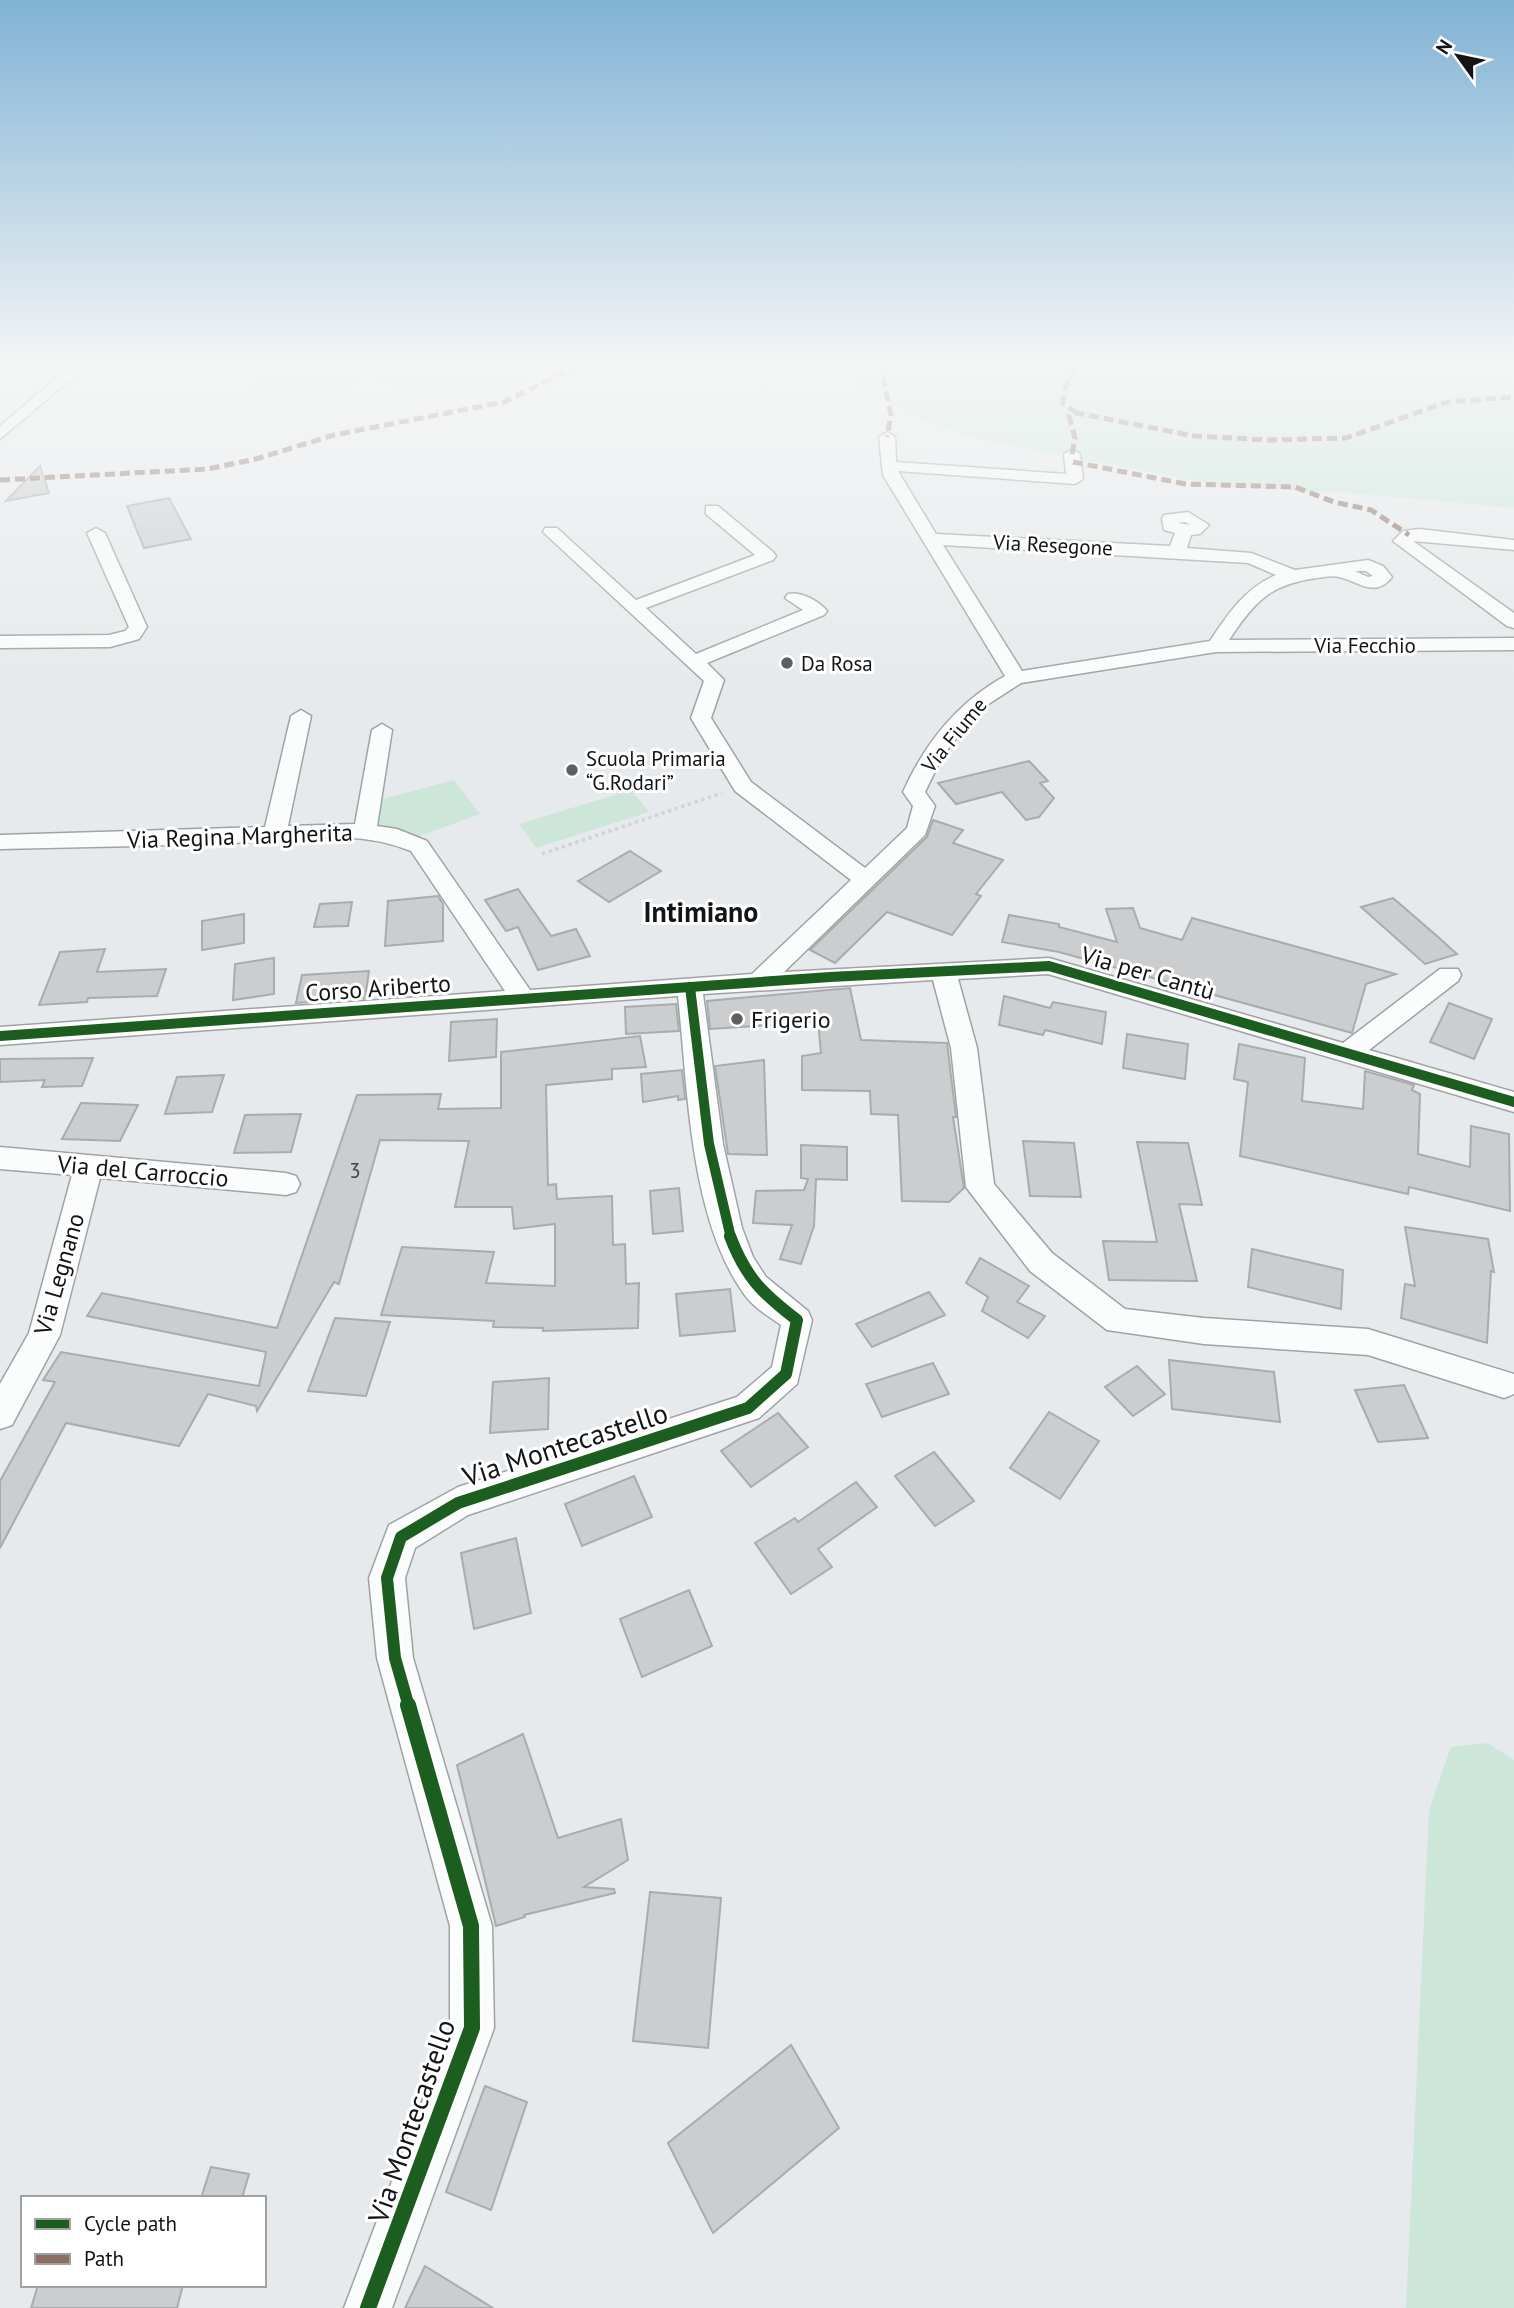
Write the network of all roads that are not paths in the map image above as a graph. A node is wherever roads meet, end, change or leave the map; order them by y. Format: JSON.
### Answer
{"nodes":[{"id":1,"x":890,"y":470,"type":"edge"},
{"id":2,"x":941,"y":470,"type":"edge"},
{"id":3,"x":1074,"y":470,"type":"edge"},
{"id":4,"x":712,"y":510,"type":"dead end"},
{"id":5,"x":1184,"y":531,"type":"dead end"},
{"id":6,"x":551,"y":532,"type":"dead end"},
{"id":7,"x":96,"y":533,"type":"dead end"},
{"id":8,"x":929,"y":539,"type":"junction"},
{"id":9,"x":1514,"y":545,"type":"edge"},
{"id":10,"x":1177,"y":552,"type":"junction"},
{"id":11,"x":1345,"y":572,"type":"dead end"},
{"id":12,"x":1289,"y":574,"type":"junction"},
{"id":13,"x":794,"y":598,"type":"dead end"},
{"id":14,"x":633,"y":607,"type":"junction"},
{"id":15,"x":1514,"y":622,"type":"edge"},
{"id":16,"x":0,"y":642,"type":"edge"},
{"id":17,"x":1514,"y":644,"type":"edge"},
{"id":18,"x":1216,"y":646,"type":"junction"},
{"id":19,"x":693,"y":662,"type":"junction"},
{"id":20,"x":1016,"y":678,"type":"junction"},
{"id":21,"x":301,"y":716,"type":"dead end"},
{"id":22,"x":382,"y":730,"type":"dead end"},
{"id":23,"x":365,"y":832,"type":"junction"},
{"id":24,"x":275,"y":833,"type":"junction"},
{"id":25,"x":0,"y":842,"type":"edge"},
{"id":26,"x":866,"y":880,"type":"junction"},
{"id":27,"x":943,"y":971,"type":"junction"},
{"id":28,"x":1449,"y":975,"type":"dead end"},
{"id":29,"x":759,"y":982,"type":"junction"},
{"id":30,"x":690,"y":987,"type":"junction"},
{"id":31,"x":523,"y":999,"type":"junction"},
{"id":32,"x":0,"y":1036,"type":"edge"},
{"id":33,"x":1348,"y":1053,"type":"junction"},
{"id":34,"x":1514,"y":1102,"type":"edge"},
{"id":35,"x":0,"y":1158,"type":"edge"},
{"id":36,"x":89,"y":1166,"type":"junction"},
{"id":37,"x":286,"y":1184,"type":"dead end"},
{"id":38,"x":1504,"y":1384,"type":"dead end"},
{"id":39,"x":0,"y":1415,"type":"edge"},
{"id":40,"x":368,"y":2308,"type":"edge"}],
"edges":[{"from":1,"to":8,"type":"street"},
{"from":2,"to":3,"type":"street"},
{"from":4,"to":14,"type":"street"},
{"from":5,"to":10,"type":"street"},
{"from":6,"to":14,"type":"street"},
{"from":7,"to":16,"type":"street"},
{"from":8,"to":10,"type":"street","name":"Via Resegone"},
{"from":8,"to":20,"type":"street"},
{"from":9,"to":15,"type":"street"},
{"from":10,"to":12,"type":"street","name":"Via Resegone"},
{"from":11,"to":12,"type":"street"},
{"from":12,"to":18,"type":"street"},
{"from":13,"to":19,"type":"street"},
{"from":14,"to":19,"type":"street"},
{"from":17,"to":18,"type":"street","name":"Via Fecchio"},
{"from":18,"to":20,"type":"street","name":"Via Fiume"},
{"from":19,"to":26,"type":"street"},
{"from":20,"to":26,"type":"street","name":"Via Fiume"},
{"from":21,"to":24,"type":"street"},
{"from":22,"to":23,"type":"street"},
{"from":23,"to":24,"type":"street","name":"Via Regina Margherita"},
{"from":23,"to":31,"type":"street","name":"Via Regina Margherita"},
{"from":24,"to":25,"type":"street","name":"Via Regina Margherita"},
{"from":26,"to":29,"type":"street","name":"Via Fiume"},
{"from":27,"to":29,"type":"street","name":"Via per Cantù"},
{"from":27,"to":33,"type":"street","name":"Via per Cantù"},
{"from":27,"to":38,"type":"street"},
{"from":28,"to":33,"type":"street"},
{"from":29,"to":30,"type":"street","name":"Corso Ariberto"},
{"from":30,"to":31,"type":"street","name":"Corso Ariberto"},
{"from":30,"to":40,"type":"street","name":"Via Montecastello"},
{"from":31,"to":32,"type":"street","name":"Corso Ariberto"},
{"from":33,"to":34,"type":"street","name":"Via per Cantù"},
{"from":35,"to":36,"type":"street","name":"Via del Carroccio"},
{"from":36,"to":37,"type":"street","name":"Via del Carroccio"},
{"from":36,"to":39,"type":"street","name":"Via Legnano"}]}
